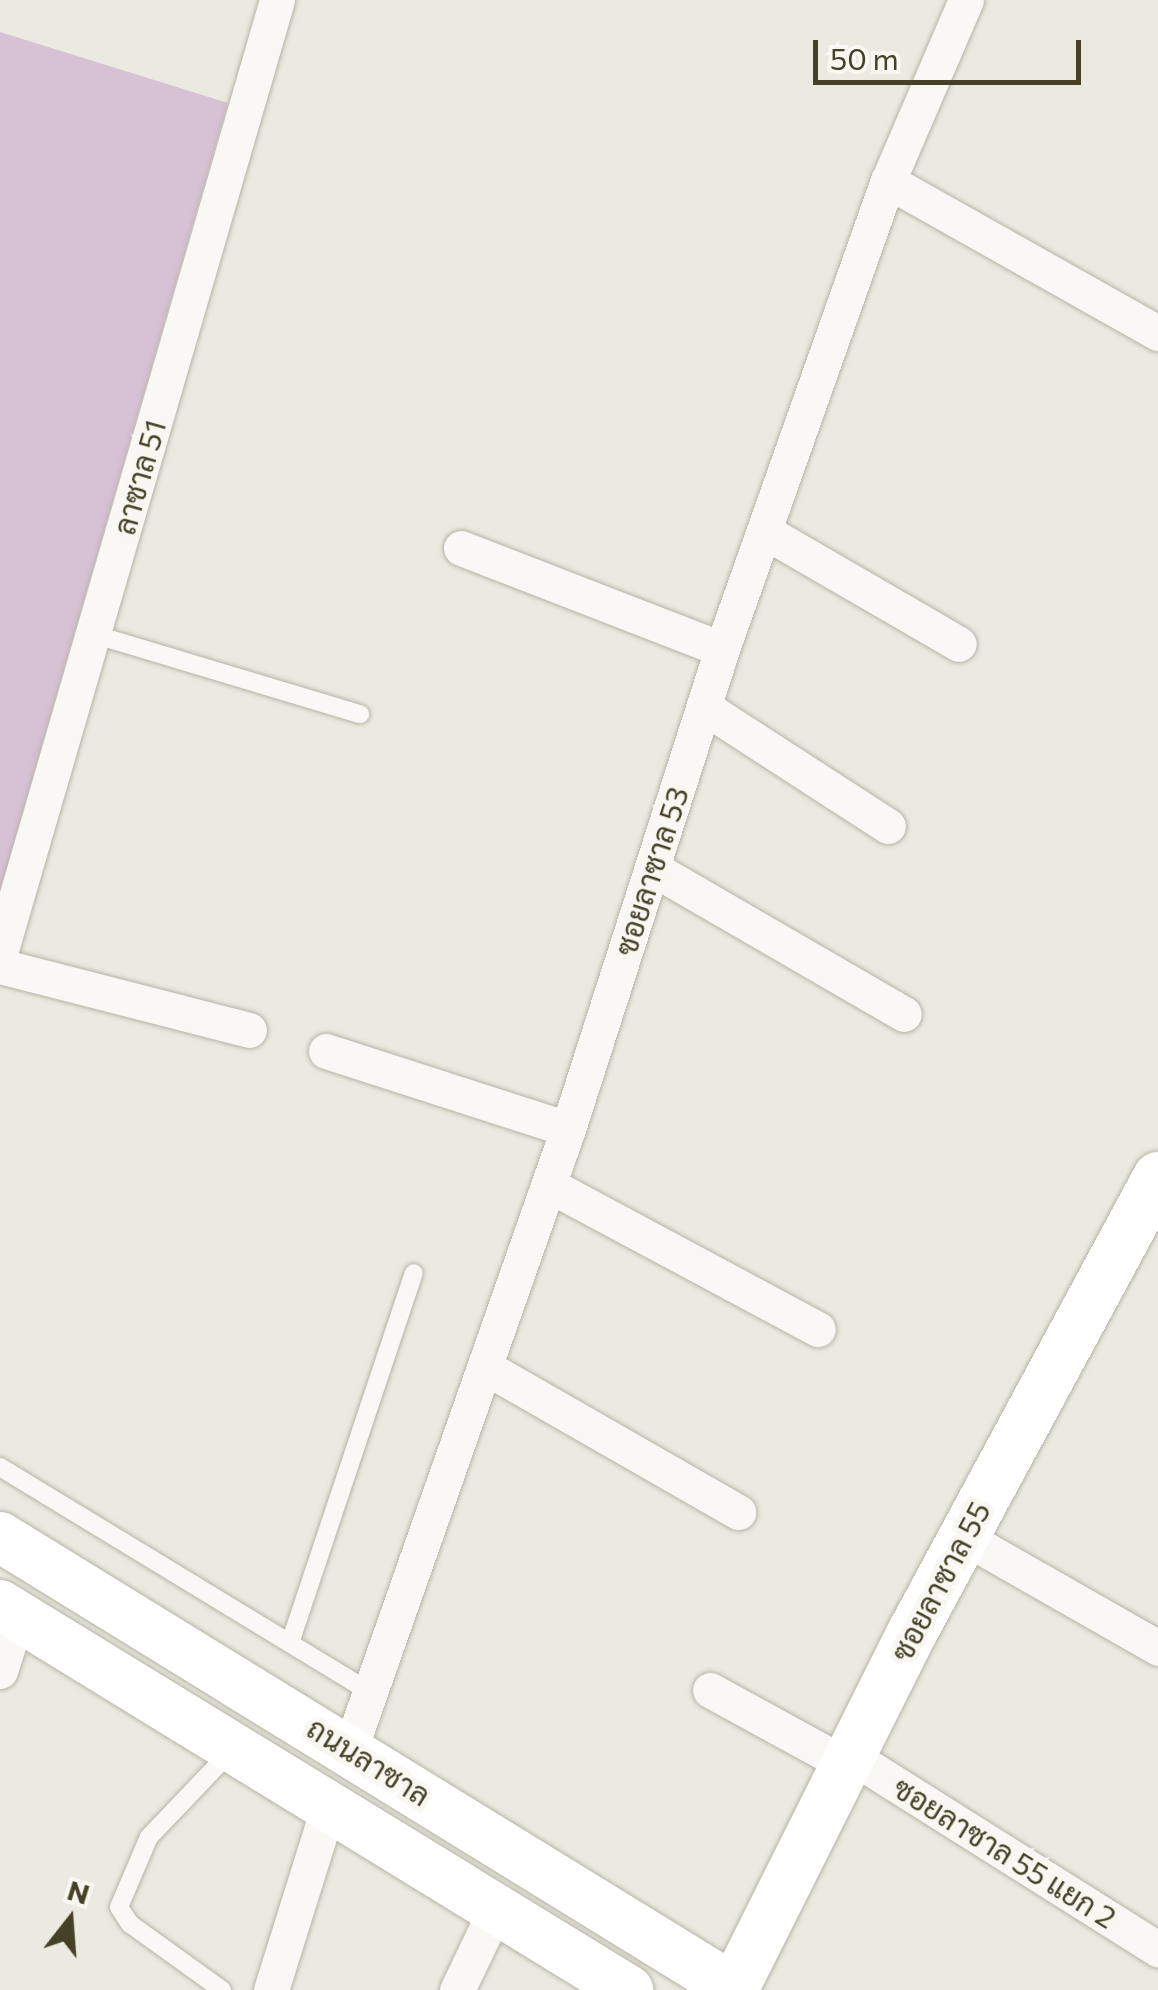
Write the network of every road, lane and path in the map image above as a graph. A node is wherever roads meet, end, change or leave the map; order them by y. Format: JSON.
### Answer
{"nodes":[{"id":1,"x":277,"y":0,"type":"edge"},
{"id":2,"x":966,"y":0,"type":"edge"},
{"id":3,"x":888,"y":180,"type":"junction"},
{"id":4,"x":1158,"y":333,"type":"edge"},
{"id":5,"x":764,"y":531,"type":"junction"},
{"id":6,"x":460,"y":548,"type":"dead end"},
{"id":7,"x":93,"y":634,"type":"junction"},
{"id":8,"x":959,"y":644,"type":"dead end"},
{"id":9,"x":722,"y":649,"type":"junction"},
{"id":10,"x":704,"y":707,"type":"junction"},
{"id":11,"x":360,"y":714,"type":"dead end"},
{"id":12,"x":888,"y":826,"type":"dead end"},
{"id":13,"x":652,"y":868,"type":"junction"},
{"id":14,"x":0,"y":953,"type":"edge"},
{"id":15,"x":0,"y":966,"type":"edge"},
{"id":16,"x":904,"y":1014,"type":"dead end"},
{"id":17,"x":249,"y":1030,"type":"dead end"},
{"id":18,"x":326,"y":1052,"type":"dead end"},
{"id":19,"x":568,"y":1128,"type":"junction"},
{"id":20,"x":1158,"y":1177,"type":"edge"},
{"id":21,"x":549,"y":1185,"type":"junction"},
{"id":22,"x":414,"y":1272,"type":"dead end"},
{"id":23,"x":818,"y":1329,"type":"dead end"},
{"id":24,"x":484,"y":1367,"type":"junction"},
{"id":25,"x":0,"y":1467,"type":"edge"},
{"id":26,"x":738,"y":1512,"type":"dead end"},
{"id":27,"x":962,"y":1536,"type":"junction"},
{"id":28,"x":0,"y":1538,"type":"edge"},
{"id":29,"x":9,"y":1610,"type":"edge"},
{"id":30,"x":290,"y":1643,"type":"junction"},
{"id":31,"x":1158,"y":1648,"type":"edge"},
{"id":32,"x":0,"y":1671,"type":"edge"},
{"id":33,"x":710,"y":1690,"type":"dead end"},
{"id":34,"x":370,"y":1692,"type":"junction"},
{"id":35,"x":235,"y":1747,"type":"junction"},
{"id":36,"x":350,"y":1749,"type":"junction"},
{"id":37,"x":849,"y":1760,"type":"junction"},
{"id":38,"x":329,"y":1805,"type":"junction"},
{"id":39,"x":496,"y":1909,"type":"junction"},
{"id":40,"x":1158,"y":1949,"type":"edge"},
{"id":41,"x":222,"y":1990,"type":"edge"},
{"id":42,"x":271,"y":1990,"type":"edge"},
{"id":43,"x":457,"y":1990,"type":"edge"},
{"id":44,"x":628,"y":1990,"type":"edge"},
{"id":45,"x":734,"y":1990,"type":"edge"}],
"edges":[{"from":1,"to":7,"type":"street","name":"ลาซาล 51"},
{"from":2,"to":3,"type":"street","name":"ซอยลาซาล 53"},
{"from":3,"to":4,"type":"street"},
{"from":3,"to":5,"type":"street","name":"ซอยลาซาล 53"},
{"from":5,"to":8,"type":"street"},
{"from":5,"to":9,"type":"street","name":"ซอยลาซาล 53"},
{"from":6,"to":9,"type":"street"},
{"from":7,"to":11,"type":"lane"},
{"from":7,"to":14,"type":"street","name":"ลาซาล 51"},
{"from":9,"to":10,"type":"street","name":"ซอยลาซาล 53"},
{"from":10,"to":12,"type":"street"},
{"from":10,"to":13,"type":"street","name":"ซอยลาซาล 53"},
{"from":13,"to":16,"type":"street"},
{"from":13,"to":19,"type":"street","name":"ซอยลาซาล 53"},
{"from":15,"to":17,"type":"street"},
{"from":18,"to":19,"type":"street"},
{"from":19,"to":21,"type":"street","name":"ซอยลาซาล 53"},
{"from":20,"to":27,"type":"street","name":"ซอยลาซาล 55"},
{"from":21,"to":23,"type":"street"},
{"from":21,"to":24,"type":"street","name":"ซอยลาซาล 53"},
{"from":22,"to":30,"type":"lane"},
{"from":24,"to":26,"type":"street"},
{"from":24,"to":34,"type":"street","name":"ซอยลาซาล 53"},
{"from":25,"to":30,"type":"lane"},
{"from":27,"to":31,"type":"street"},
{"from":27,"to":37,"type":"street","name":"ซอยลาซาล 55"},
{"from":28,"to":36,"type":"street","name":"ถนนลาซาล"},
{"from":29,"to":32,"type":"street"},
{"from":29,"to":35,"type":"street","name":"ถนนลาซาล"},
{"from":30,"to":34,"type":"lane"},
{"from":33,"to":37,"type":"street","name":"ซอยลาซาล 55 แยก 2"},
{"from":34,"to":36,"type":"street","name":"ซอยลาซาล 53"},
{"from":35,"to":38,"type":"street","name":"ถนนลาซาล"},
{"from":35,"to":41,"type":"lane"},
{"from":36,"to":45,"type":"street","name":"ถนนลาซาล"},
{"from":37,"to":40,"type":"street","name":"ซอยลาซาล 55 แยก 2"},
{"from":37,"to":45,"type":"street","name":"ซอยลาซาล 55"},
{"from":38,"to":39,"type":"street","name":"ถนนลาซาล"},
{"from":38,"to":42,"type":"street"},
{"from":39,"to":43,"type":"street"},
{"from":39,"to":44,"type":"street","name":"ถนนลาซาล"}]}
